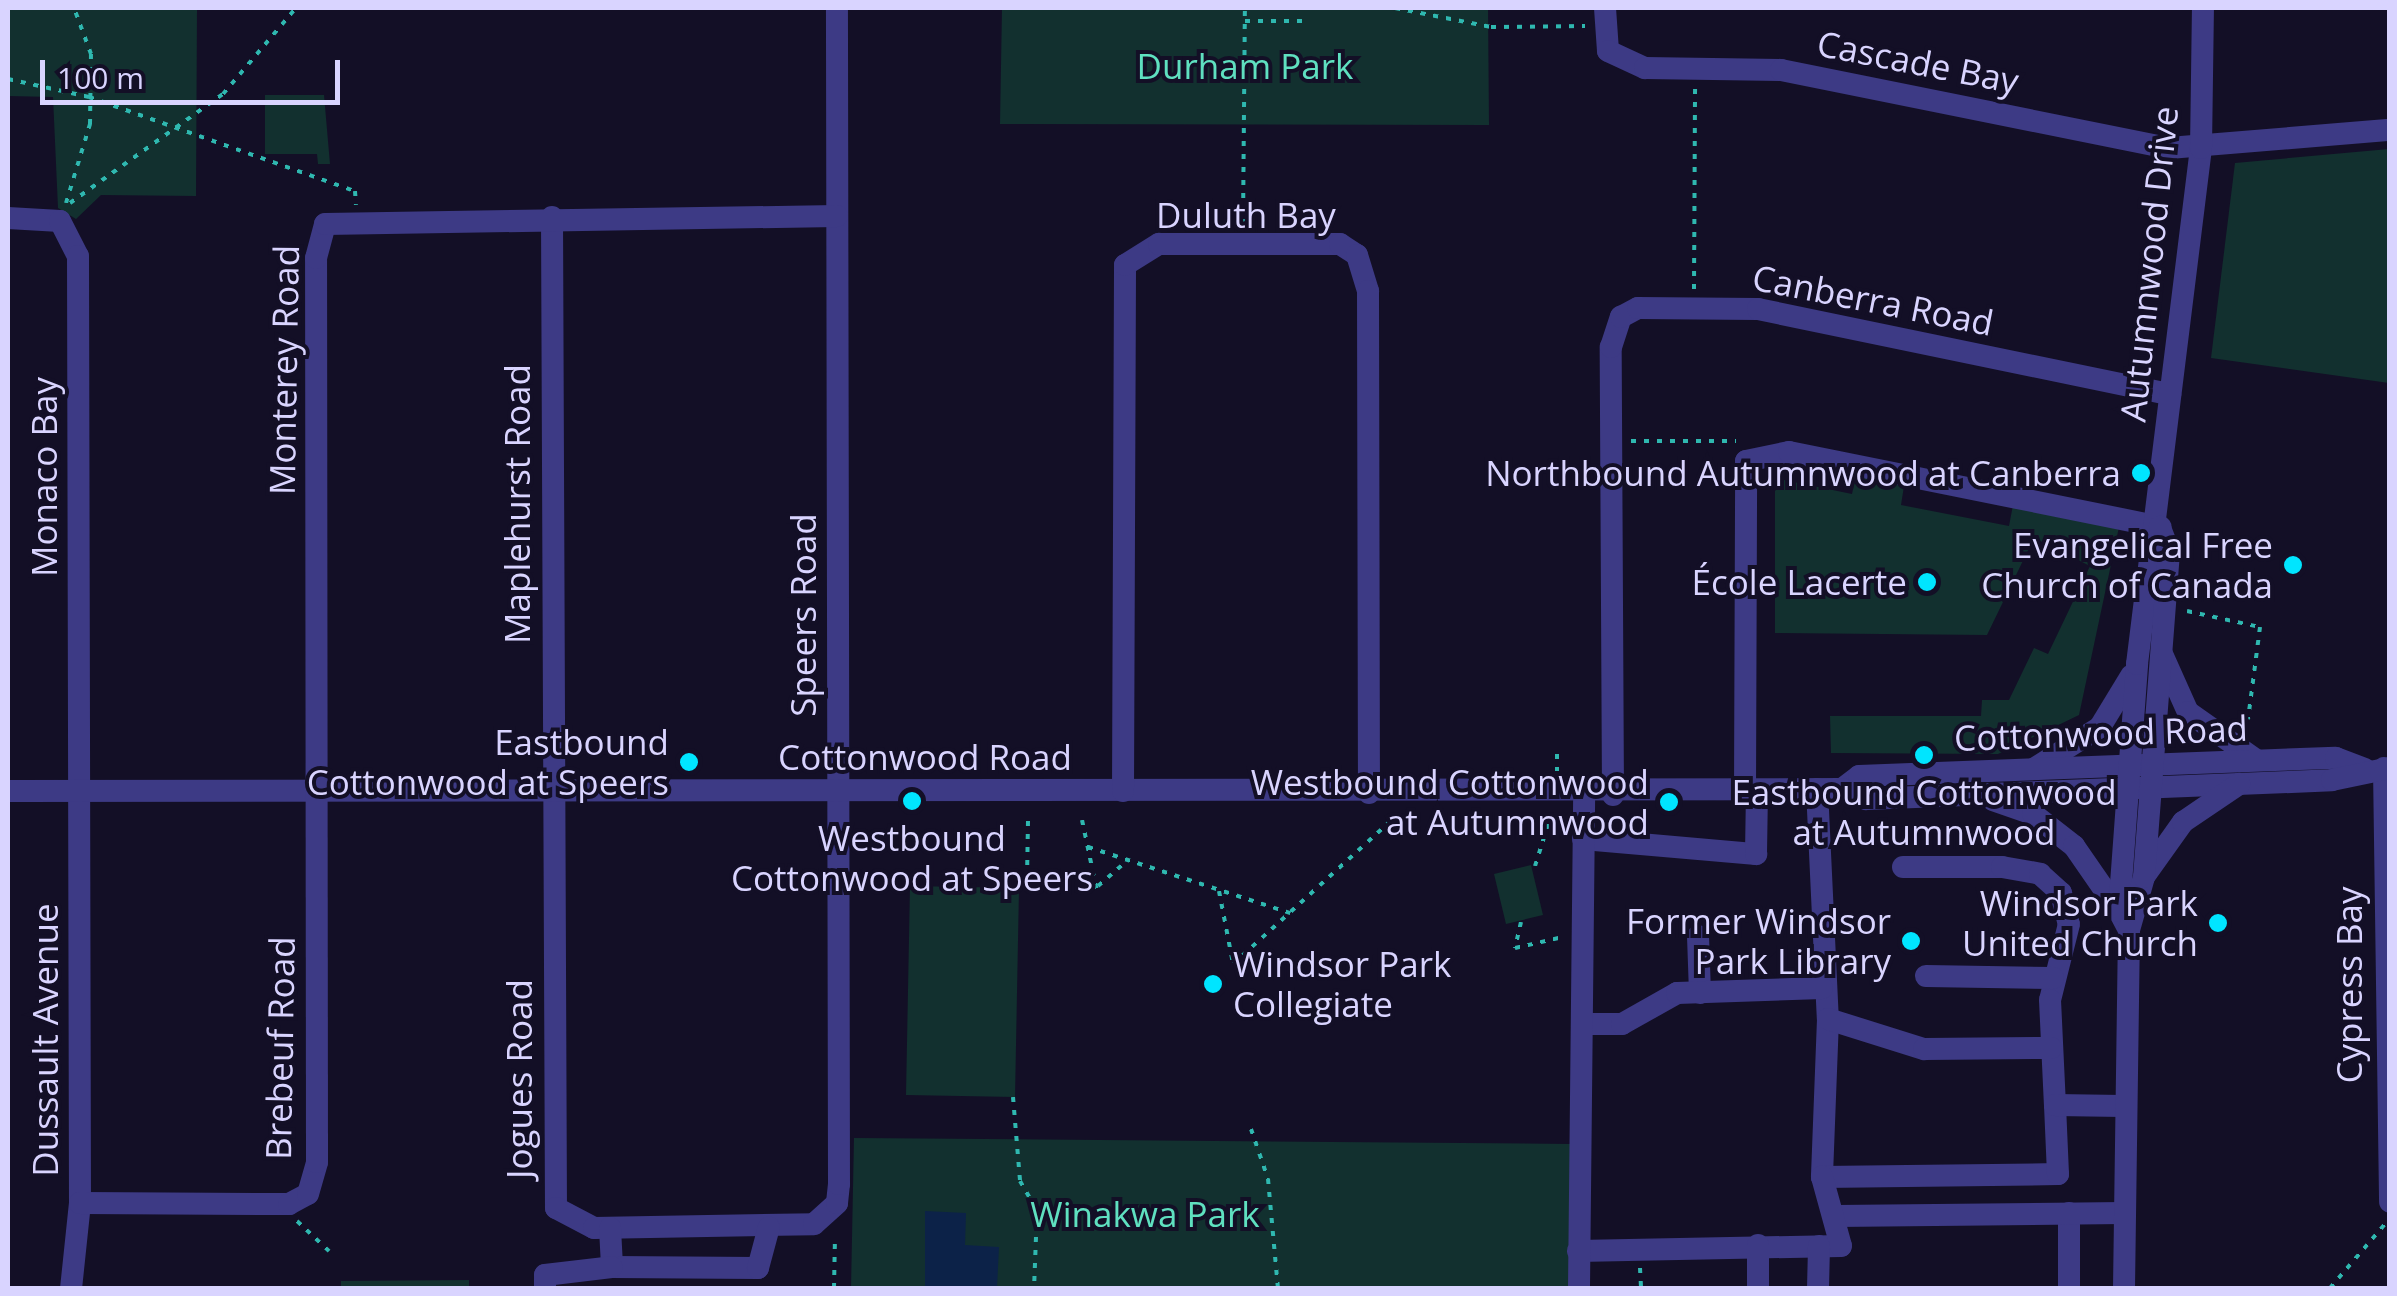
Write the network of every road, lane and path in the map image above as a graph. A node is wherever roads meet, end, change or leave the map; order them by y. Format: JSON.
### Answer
{"nodes":[{"id":1,"x":74,"y":8,"type":"edge"},
{"id":2,"x":296,"y":8,"type":"edge"},
{"id":3,"x":836,"y":8,"type":"edge"},
{"id":4,"x":1245,"y":8,"type":"edge"},
{"id":5,"x":1395,"y":8,"type":"edge"},
{"id":6,"x":2203,"y":8,"type":"edge"},
{"id":7,"x":1605,"y":17,"type":"edge"},
{"id":8,"x":1245,"y":21,"type":"junction"},
{"id":9,"x":1306,"y":21,"type":"dead end"},
{"id":10,"x":1695,"y":69,"type":"junction"},
{"id":11,"x":8,"y":79,"type":"edge"},
{"id":12,"x":89,"y":97,"type":"junction"},
{"id":13,"x":178,"y":128,"type":"junction"},
{"id":14,"x":2390,"y":130,"type":"edge"},
{"id":15,"x":2201,"y":148,"type":"junction"},
{"id":16,"x":63,"y":214,"type":"junction"},
{"id":17,"x":836,"y":216,"type":"junction"},
{"id":18,"x":356,"y":217,"type":"junction"},
{"id":19,"x":552,"y":217,"type":"junction"},
{"id":20,"x":8,"y":218,"type":"edge"},
{"id":21,"x":1243,"y":244,"type":"junction"},
{"id":22,"x":1694,"y":307,"type":"junction"},
{"id":23,"x":2170,"y":394,"type":"junction"},
{"id":24,"x":1611,"y":441,"type":"junction"},
{"id":25,"x":1757,"y":454,"type":"junction"},
{"id":26,"x":2160,"y":527,"type":"junction"},
{"id":27,"x":2182,"y":610,"type":"dead end"},
{"id":28,"x":2161,"y":652,"type":"junction"},
{"id":29,"x":2137,"y":664,"type":"junction"},
{"id":30,"x":2248,"y":719,"type":"dead end"},
{"id":31,"x":1557,"y":754,"type":"dead end"},
{"id":32,"x":2260,"y":762,"type":"junction"},
{"id":33,"x":2380,"y":768,"type":"edge"},
{"id":34,"x":1557,"y":771,"type":"dead end"},
{"id":35,"x":2028,"y":772,"type":"junction"},
{"id":36,"x":2141,"y":778,"type":"junction"},
{"id":37,"x":2238,"y":784,"type":"junction"},
{"id":38,"x":1842,"y":788,"type":"junction"},
{"id":39,"x":1817,"y":789,"type":"junction"},
{"id":40,"x":1123,"y":790,"type":"junction"},
{"id":41,"x":8,"y":791,"type":"edge"},
{"id":42,"x":80,"y":792,"type":"junction"},
{"id":43,"x":316,"y":792,"type":"junction"},
{"id":44,"x":553,"y":792,"type":"junction"},
{"id":45,"x":838,"y":793,"type":"junction"},
{"id":46,"x":1369,"y":793,"type":"junction"},
{"id":47,"x":1751,"y":793,"type":"junction"},
{"id":48,"x":1584,"y":794,"type":"junction"},
{"id":49,"x":1612,"y":794,"type":"junction"},
{"id":50,"x":1980,"y":795,"type":"junction"},
{"id":51,"x":1550,"y":818,"type":"dead end"},
{"id":52,"x":1028,"y":820,"type":"dead end"},
{"id":53,"x":1082,"y":820,"type":"dead end"},
{"id":54,"x":1392,"y":820,"type":"dead end"},
{"id":55,"x":1583,"y":840,"type":"junction"},
{"id":56,"x":1088,"y":847,"type":"junction"},
{"id":57,"x":1128,"y":860,"type":"junction"},
{"id":58,"x":1535,"y":866,"type":"dead end"},
{"id":59,"x":1903,"y":867,"type":"dead end"},
{"id":60,"x":2144,"y":877,"type":"junction"},
{"id":61,"x":1027,"y":878,"type":"dead end"},
{"id":62,"x":1219,"y":891,"type":"junction"},
{"id":63,"x":1290,"y":913,"type":"junction"},
{"id":64,"x":2124,"y":921,"type":"junction"},
{"id":65,"x":1521,"y":922,"type":"dead end"},
{"id":66,"x":1582,"y":933,"type":"junction"},
{"id":67,"x":1698,"y":936,"type":"dead end"},
{"id":68,"x":1926,"y":976,"type":"dead end"},
{"id":69,"x":2053,"y":978,"type":"junction"},
{"id":70,"x":1822,"y":988,"type":"junction"},
{"id":71,"x":1700,"y":993,"type":"junction"},
{"id":72,"x":1828,"y":1019,"type":"junction"},
{"id":73,"x":1584,"y":1024,"type":"junction"},
{"id":74,"x":2051,"y":1048,"type":"junction"},
{"id":75,"x":1014,"y":1098,"type":"dead end"},
{"id":76,"x":2055,"y":1105,"type":"junction"},
{"id":77,"x":2123,"y":1106,"type":"junction"},
{"id":78,"x":1251,"y":1129,"type":"dead end"},
{"id":79,"x":1822,"y":1177,"type":"junction"},
{"id":80,"x":2390,"y":1202,"type":"edge"},
{"id":81,"x":80,"y":1203,"type":"junction"},
{"id":82,"x":279,"y":1204,"type":"junction"},
{"id":83,"x":2124,"y":1213,"type":"junction"},
{"id":84,"x":2068,"y":1214,"type":"junction"},
{"id":85,"x":1836,"y":1216,"type":"junction"},
{"id":86,"x":826,"y":1218,"type":"junction"},
{"id":87,"x":2390,"y":1219,"type":"edge"},
{"id":88,"x":769,"y":1227,"type":"junction"},
{"id":89,"x":610,"y":1228,"type":"junction"},
{"id":90,"x":1758,"y":1245,"type":"junction"},
{"id":91,"x":1820,"y":1246,"type":"junction"},
{"id":92,"x":329,"y":1251,"type":"dead end"},
{"id":93,"x":1578,"y":1251,"type":"junction"},
{"id":94,"x":612,"y":1267,"type":"junction"},
{"id":95,"x":714,"y":1278,"type":"edge"},
{"id":96,"x":71,"y":1288,"type":"edge"},
{"id":97,"x":545,"y":1288,"type":"edge"},
{"id":98,"x":834,"y":1288,"type":"edge"},
{"id":99,"x":1034,"y":1288,"type":"edge"},
{"id":100,"x":1278,"y":1288,"type":"edge"},
{"id":101,"x":1579,"y":1288,"type":"edge"},
{"id":102,"x":1758,"y":1288,"type":"edge"},
{"id":103,"x":1818,"y":1288,"type":"edge"},
{"id":104,"x":2069,"y":1288,"type":"edge"},
{"id":105,"x":2124,"y":1288,"type":"edge"},
{"id":106,"x":2330,"y":1288,"type":"edge"}],
"edges":[{"from":1,"to":12,"type":"path"},
{"from":2,"to":13,"type":"path"},
{"from":3,"to":17,"type":"street","name":"Speers Road"},
{"from":4,"to":8,"type":"path"},
{"from":5,"to":7,"type":"path"},
{"from":6,"to":15,"type":"street","name":"Autumnwood Drive"},
{"from":7,"to":10,"type":"street","name":"Cascade Bay"},
{"from":8,"to":9,"type":"path"},
{"from":8,"to":21,"type":"path"},
{"from":10,"to":15,"type":"street","name":"Cascade Bay"},
{"from":10,"to":22,"type":"path"},
{"from":11,"to":12,"type":"path"},
{"from":12,"to":13,"type":"path"},
{"from":12,"to":16,"type":"path"},
{"from":13,"to":16,"type":"path"},
{"from":13,"to":18,"type":"path"},
{"from":14,"to":15,"type":"street","name":"Cascade Bay"},
{"from":15,"to":23,"type":"street","name":"Autumnwood Drive"},
{"from":16,"to":20,"type":"street"},
{"from":16,"to":42,"type":"street","name":"Monaco Bay"},
{"from":17,"to":19,"type":"street","name":"Monterey Road"},
{"from":17,"to":45,"type":"street","name":"Speers Road"},
{"from":18,"to":19,"type":"street","name":"Monterey Road"},
{"from":18,"to":43,"type":"street","name":"Monterey Road"},
{"from":19,"to":44,"type":"street","name":"Maplehurst Road"},
{"from":21,"to":40,"type":"street","name":"Duluth Bay"},
{"from":21,"to":46,"type":"street","name":"Duluth Bay"},
{"from":22,"to":23,"type":"street","name":"Canberra Road"},
{"from":22,"to":24,"type":"street","name":"Canberra Road"},
{"from":23,"to":26,"type":"street","name":"Autumnwood Drive"},
{"from":24,"to":25,"type":"path"},
{"from":24,"to":49,"type":"street","name":"Canberra Road"},
{"from":25,"to":26,"type":"street"},
{"from":25,"to":47,"type":"street"},
{"from":26,"to":28,"type":"street","name":"Autumnwood Drive"},
{"from":26,"to":29,"type":"street","name":"Autumnwood Drive"},
{"from":27,"to":30,"type":"path"},
{"from":28,"to":32,"type":"street"},
{"from":28,"to":36,"type":"street","name":"Autumnwood Drive"},
{"from":29,"to":35,"type":"street"},
{"from":29,"to":36,"type":"street","name":"Autumnwood Drive"},
{"from":31,"to":34,"type":"path"},
{"from":32,"to":33,"type":"street","name":"Cottonwood Road"},
{"from":32,"to":36,"type":"street","name":"Cottonwood Road"},
{"from":33,"to":37,"type":"street","name":"Cottonwood Road"},
{"from":33,"to":80,"type":"street","name":"Cypress Bay"},
{"from":35,"to":36,"type":"street","name":"Cottonwood Road"},
{"from":35,"to":38,"type":"street","name":"Cottonwood Road"},
{"from":36,"to":37,"type":"street","name":"Cottonwood Road"},
{"from":36,"to":50,"type":"street","name":"Cottonwood Road"},
{"from":36,"to":60,"type":"street","name":"Autumnwood Drive"},
{"from":36,"to":64,"type":"street","name":"Autumnwood Drive"},
{"from":37,"to":60,"type":"street"},
{"from":38,"to":39,"type":"street","name":"Cottonwood Road"},
{"from":38,"to":50,"type":"street","name":"Cottonwood Road"},
{"from":39,"to":47,"type":"street","name":"Cottonwood Road"},
{"from":39,"to":70,"type":"street"},
{"from":40,"to":45,"type":"street","name":"Cottonwood Road"},
{"from":40,"to":46,"type":"street","name":"Cottonwood Road"},
{"from":41,"to":42,"type":"street","name":"Cottonwood Road"},
{"from":42,"to":43,"type":"street","name":"Cottonwood Road"},
{"from":42,"to":81,"type":"street","name":"Dussault Avenue"},
{"from":43,"to":44,"type":"street","name":"Cottonwood Road"},
{"from":43,"to":82,"type":"street","name":"Brebeuf Road"},
{"from":44,"to":45,"type":"street","name":"Cottonwood Road"},
{"from":44,"to":89,"type":"street","name":"Jogues Road"},
{"from":45,"to":86,"type":"street","name":"Speers Road"},
{"from":46,"to":48,"type":"street","name":"Cottonwood Road"},
{"from":47,"to":49,"type":"street","name":"Cottonwood Road"},
{"from":47,"to":55,"type":"street"},
{"from":48,"to":49,"type":"street","name":"Cottonwood Road"},
{"from":48,"to":55,"type":"street"},
{"from":50,"to":64,"type":"street"},
{"from":51,"to":58,"type":"path"},
{"from":52,"to":61,"type":"path"},
{"from":53,"to":56,"type":"path"},
{"from":54,"to":63,"type":"path"},
{"from":55,"to":66,"type":"street"},
{"from":56,"to":57,"type":"path"},
{"from":56,"to":57,"type":"path"},
{"from":57,"to":62,"type":"path"},
{"from":59,"to":69,"type":"street"},
{"from":60,"to":64,"type":"street","name":"Autumnwood Drive"},
{"from":62,"to":63,"type":"path"},
{"from":62,"to":63,"type":"path"},
{"from":64,"to":77,"type":"street","name":"Autumnwood Drive"},
{"from":65,"to":66,"type":"path"},
{"from":66,"to":73,"type":"street"},
{"from":67,"to":71,"type":"street"},
{"from":68,"to":69,"type":"street"},
{"from":69,"to":74,"type":"street"},
{"from":70,"to":71,"type":"street"},
{"from":70,"to":72,"type":"street"},
{"from":71,"to":73,"type":"street"},
{"from":72,"to":74,"type":"street"},
{"from":72,"to":79,"type":"street"},
{"from":73,"to":93,"type":"street"},
{"from":74,"to":76,"type":"street"},
{"from":75,"to":99,"type":"path"},
{"from":76,"to":77,"type":"street"},
{"from":76,"to":79,"type":"street"},
{"from":77,"to":83,"type":"street","name":"Autumnwood Drive"},
{"from":78,"to":100,"type":"path"},
{"from":79,"to":85,"type":"street"},
{"from":81,"to":82,"type":"street","name":"Brebeuf Road"},
{"from":81,"to":96,"type":"street","name":"Dussault Avenue"},
{"from":82,"to":92,"type":"path"},
{"from":83,"to":84,"type":"street"},
{"from":83,"to":105,"type":"street","name":"Autumnwood Drive"},
{"from":84,"to":85,"type":"street"},
{"from":84,"to":104,"type":"street"},
{"from":85,"to":91,"type":"street"},
{"from":86,"to":88,"type":"street","name":"Jogues Road"},
{"from":86,"to":98,"type":"path"},
{"from":87,"to":106,"type":"path"},
{"from":88,"to":89,"type":"street","name":"Jogues Road"},
{"from":88,"to":95,"type":"street"},
{"from":89,"to":94,"type":"street"},
{"from":90,"to":91,"type":"street"},
{"from":90,"to":93,"type":"street"},
{"from":90,"to":102,"type":"street"},
{"from":91,"to":103,"type":"street"},
{"from":93,"to":101,"type":"street"},
{"from":94,"to":95,"type":"street"},
{"from":94,"to":97,"type":"street"}]}
